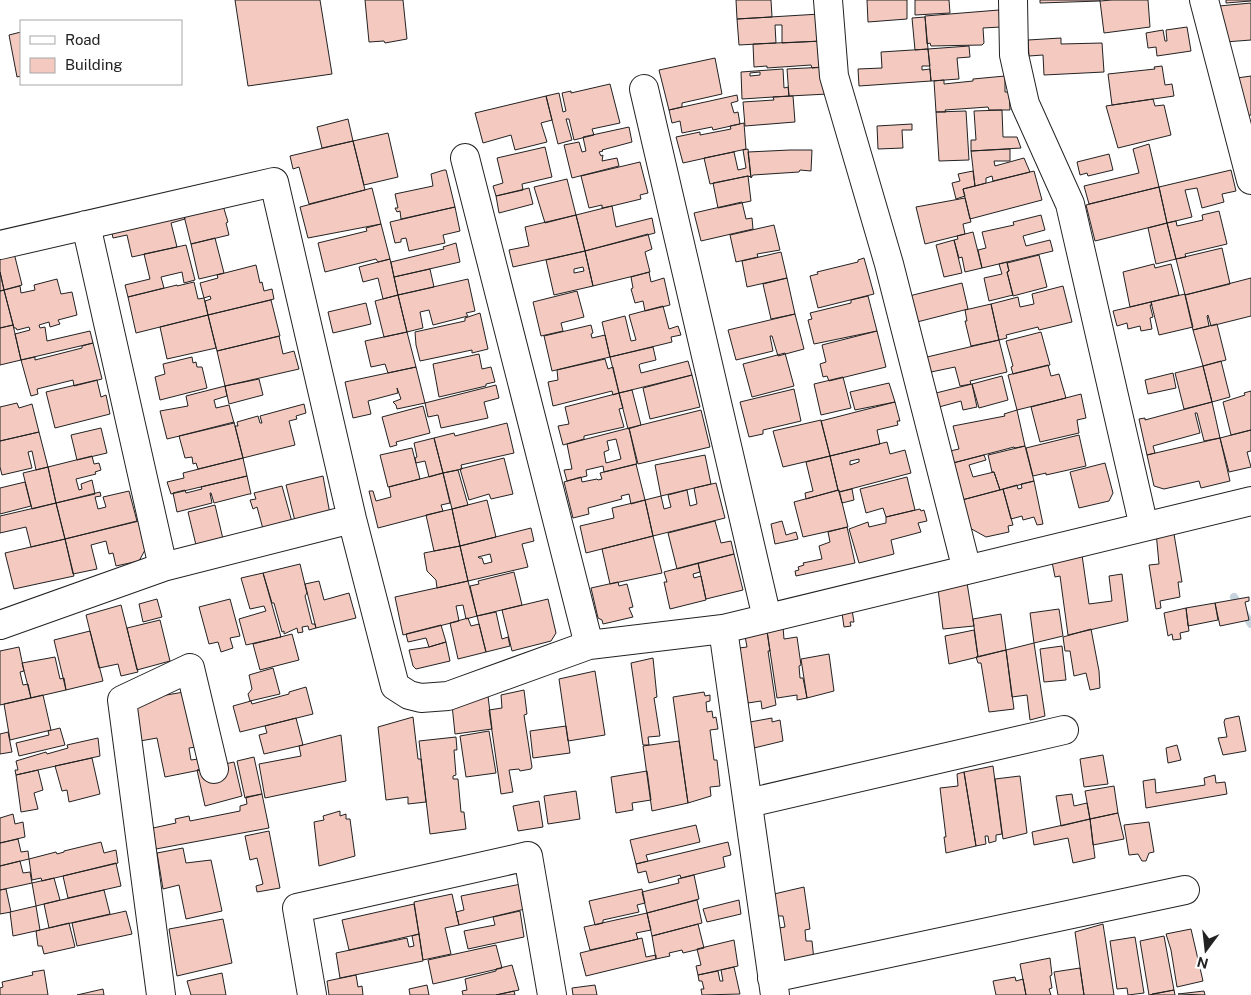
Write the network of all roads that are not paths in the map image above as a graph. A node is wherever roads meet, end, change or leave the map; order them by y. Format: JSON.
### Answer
{"nodes":[{"id":1,"x":828,"y":0,"type":"edge"},
{"id":2,"x":1013,"y":0,"type":"edge"},
{"id":3,"x":1204,"y":0,"type":"edge"},
{"id":4,"x":644,"y":89,"type":"dead end"},
{"id":5,"x":465,"y":158,"type":"dead end"},
{"id":6,"x":1251,"y":180,"type":"edge"},
{"id":7,"x":86,"y":225,"type":"junction"},
{"id":8,"x":0,"y":245,"type":"edge"},
{"id":9,"x":1251,"y":501,"type":"edge"},
{"id":10,"x":352,"y":519,"type":"junction"},
{"id":11,"x":1144,"y":527,"type":"junction"},
{"id":12,"x":163,"y":567,"type":"junction"},
{"id":13,"x":967,"y":570,"type":"junction"},
{"id":14,"x":767,"y":618,"type":"junction"},
{"id":15,"x":0,"y":625,"type":"edge"},
{"id":16,"x":723,"y":629,"type":"junction"},
{"id":17,"x":589,"y":645,"type":"junction"},
{"id":18,"x":1064,"y":730,"type":"dead end"},
{"id":19,"x":214,"y":769,"type":"dead end"},
{"id":20,"x":748,"y":803,"type":"junction"},
{"id":21,"x":1185,"y":890,"type":"dead end"},
{"id":22,"x":773,"y":986,"type":"edge"},
{"id":23,"x":161,"y":995,"type":"edge"},
{"id":24,"x":312,"y":995,"type":"edge"},
{"id":25,"x":552,"y":995,"type":"edge"}],
"edges":[{"from":1,"to":13,"type":"street"},
{"from":2,"to":11,"type":"street"},
{"from":3,"to":6,"type":"street"},
{"from":4,"to":14,"type":"street"},
{"from":5,"to":17,"type":"street"},
{"from":7,"to":8,"type":"street"},
{"from":7,"to":10,"type":"street"},
{"from":7,"to":12,"type":"street"},
{"from":9,"to":11,"type":"street"},
{"from":10,"to":12,"type":"street"},
{"from":10,"to":17,"type":"street"},
{"from":11,"to":13,"type":"street"},
{"from":12,"to":15,"type":"street"},
{"from":13,"to":14,"type":"street"},
{"from":14,"to":16,"type":"street"},
{"from":16,"to":17,"type":"street"},
{"from":16,"to":20,"type":"street"},
{"from":18,"to":20,"type":"street"},
{"from":19,"to":23,"type":"street"},
{"from":20,"to":22,"type":"street"},
{"from":21,"to":22,"type":"street"},
{"from":24,"to":25,"type":"street"}]}
